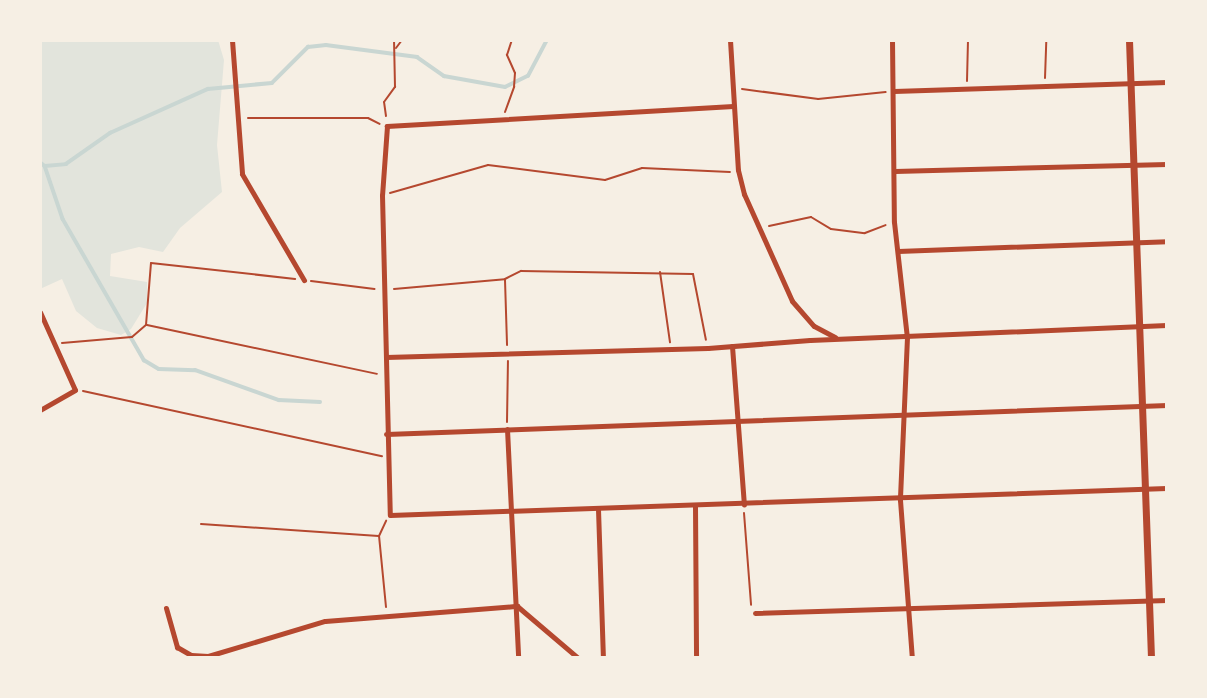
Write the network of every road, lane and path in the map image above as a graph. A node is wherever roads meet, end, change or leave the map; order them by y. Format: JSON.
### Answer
{"nodes":[{"id":1,"x":232,"y":40,"type":"edge"},
{"id":2,"x":394,"y":40,"type":"edge"},
{"id":3,"x":402,"y":40,"type":"edge"},
{"id":4,"x":512,"y":40,"type":"edge"},
{"id":5,"x":730,"y":40,"type":"edge"},
{"id":6,"x":891,"y":40,"type":"edge"},
{"id":7,"x":968,"y":40,"type":"edge"},
{"id":8,"x":1046,"y":40,"type":"edge"},
{"id":9,"x":1129,"y":40,"type":"edge"},
{"id":10,"x":395,"y":51,"type":"junction"},
{"id":11,"x":1167,"y":82,"type":"edge"},
{"id":12,"x":1130,"y":84,"type":"junction"},
{"id":13,"x":732,"y":87,"type":"junction"},
{"id":14,"x":1045,"y":89,"type":"junction"},
{"id":15,"x":967,"y":90,"type":"junction"},
{"id":16,"x":894,"y":91,"type":"junction"},
{"id":17,"x":733,"y":106,"type":"junction"},
{"id":18,"x":504,"y":117,"type":"junction"},
{"id":19,"x":240,"y":118,"type":"junction"},
{"id":20,"x":387,"y":126,"type":"junction"},
{"id":21,"x":1167,"y":164,"type":"edge"},
{"id":22,"x":1134,"y":165,"type":"junction"},
{"id":23,"x":738,"y":170,"type":"junction"},
{"id":24,"x":895,"y":171,"type":"junction"},
{"id":25,"x":382,"y":195,"type":"junction"},
{"id":26,"x":894,"y":222,"type":"junction"},
{"id":27,"x":759,"y":229,"type":"junction"},
{"id":28,"x":1167,"y":241,"type":"edge"},
{"id":29,"x":1136,"y":242,"type":"junction"},
{"id":30,"x":898,"y":251,"type":"junction"},
{"id":31,"x":660,"y":271,"type":"junction"},
{"id":32,"x":505,"y":279,"type":"junction"},
{"id":33,"x":304,"y":280,"type":"junction"},
{"id":34,"x":384,"y":290,"type":"junction"},
{"id":35,"x":40,"y":312,"type":"edge"},
{"id":36,"x":146,"y":325,"type":"junction"},
{"id":37,"x":1167,"y":325,"type":"edge"},
{"id":38,"x":1139,"y":326,"type":"junction"},
{"id":39,"x":907,"y":337,"type":"junction"},
{"id":40,"x":837,"y":339,"type":"junction"},
{"id":41,"x":58,"y":344,"type":"junction"},
{"id":42,"x":732,"y":346,"type":"junction"},
{"id":43,"x":708,"y":348,"type":"junction"},
{"id":44,"x":671,"y":349,"type":"junction"},
{"id":45,"x":508,"y":355,"type":"junction"},
{"id":46,"x":386,"y":357,"type":"junction"},
{"id":47,"x":385,"y":375,"type":"junction"},
{"id":48,"x":75,"y":390,"type":"junction"},
{"id":49,"x":1167,"y":405,"type":"edge"},
{"id":50,"x":1140,"y":406,"type":"junction"},
{"id":51,"x":40,"y":410,"type":"edge"},
{"id":52,"x":903,"y":417,"type":"junction"},
{"id":53,"x":740,"y":421,"type":"junction"},
{"id":54,"x":507,"y":429,"type":"junction"},
{"id":55,"x":386,"y":434,"type":"junction"},
{"id":56,"x":385,"y":456,"type":"junction"},
{"id":57,"x":1167,"y":488,"type":"edge"},
{"id":58,"x":1145,"y":489,"type":"junction"},
{"id":59,"x":900,"y":500,"type":"junction"},
{"id":60,"x":744,"y":505,"type":"junction"},
{"id":61,"x":695,"y":506,"type":"junction"},
{"id":62,"x":598,"y":509,"type":"junction"},
{"id":63,"x":513,"y":510,"type":"junction"},
{"id":64,"x":390,"y":515,"type":"junction"},
{"id":65,"x":201,"y":524,"type":"dead end"},
{"id":66,"x":379,"y":536,"type":"junction"},
{"id":67,"x":1167,"y":600,"type":"edge"},
{"id":68,"x":1148,"y":601,"type":"junction"},
{"id":69,"x":517,"y":606,"type":"junction"},
{"id":70,"x":166,"y":608,"type":"dead end"},
{"id":71,"x":908,"y":609,"type":"junction"},
{"id":72,"x":754,"y":613,"type":"joint"},
{"id":73,"x":387,"y":615,"type":"junction"},
{"id":74,"x":518,"y":658,"type":"edge"},
{"id":75,"x":578,"y":658,"type":"edge"},
{"id":76,"x":603,"y":658,"type":"edge"},
{"id":77,"x":696,"y":658,"type":"edge"},
{"id":78,"x":912,"y":658,"type":"edge"},
{"id":79,"x":1151,"y":658,"type":"edge"}],
"edges":[{"from":1,"to":19,"type":"street"},
{"from":2,"to":10,"type":"path"},
{"from":3,"to":10,"type":"path"},
{"from":4,"to":18,"type":"path"},
{"from":5,"to":13,"type":"street"},
{"from":6,"to":16,"type":"street"},
{"from":7,"to":15,"type":"path"},
{"from":8,"to":14,"type":"path"},
{"from":9,"to":12,"type":"street"},
{"from":10,"to":20,"type":"path"},
{"from":11,"to":12,"type":"street"},
{"from":12,"to":14,"type":"street"},
{"from":12,"to":22,"type":"street"},
{"from":13,"to":16,"type":"path"},
{"from":13,"to":17,"type":"street"},
{"from":14,"to":15,"type":"street"},
{"from":15,"to":16,"type":"street"},
{"from":16,"to":24,"type":"street"},
{"from":17,"to":18,"type":"street"},
{"from":17,"to":23,"type":"street"},
{"from":18,"to":20,"type":"street"},
{"from":19,"to":20,"type":"path"},
{"from":19,"to":33,"type":"street"},
{"from":20,"to":25,"type":"street"},
{"from":21,"to":22,"type":"street"},
{"from":22,"to":24,"type":"street"},
{"from":22,"to":29,"type":"street"},
{"from":23,"to":25,"type":"path"},
{"from":23,"to":27,"type":"street"},
{"from":24,"to":26,"type":"street"},
{"from":25,"to":34,"type":"street"},
{"from":26,"to":27,"type":"path"},
{"from":26,"to":30,"type":"street"},
{"from":27,"to":40,"type":"street"},
{"from":28,"to":29,"type":"street"},
{"from":29,"to":30,"type":"street"},
{"from":29,"to":38,"type":"street"},
{"from":30,"to":39,"type":"street"},
{"from":31,"to":32,"type":"path"},
{"from":31,"to":43,"type":"path"},
{"from":31,"to":44,"type":"path"},
{"from":32,"to":34,"type":"path"},
{"from":32,"to":45,"type":"path"},
{"from":33,"to":34,"type":"path"},
{"from":33,"to":36,"type":"path"},
{"from":34,"to":46,"type":"street"},
{"from":35,"to":41,"type":"street"},
{"from":36,"to":41,"type":"path"},
{"from":36,"to":47,"type":"path"},
{"from":37,"to":38,"type":"street"},
{"from":38,"to":39,"type":"street"},
{"from":38,"to":50,"type":"street"},
{"from":39,"to":40,"type":"street"},
{"from":39,"to":52,"type":"street"},
{"from":40,"to":42,"type":"street"},
{"from":41,"to":48,"type":"street"},
{"from":42,"to":43,"type":"street"},
{"from":42,"to":53,"type":"street"},
{"from":43,"to":44,"type":"street"},
{"from":44,"to":45,"type":"street"},
{"from":45,"to":46,"type":"street"},
{"from":45,"to":54,"type":"path"},
{"from":46,"to":47,"type":"street"},
{"from":47,"to":55,"type":"street"},
{"from":48,"to":51,"type":"street"},
{"from":48,"to":56,"type":"path"},
{"from":49,"to":50,"type":"street"},
{"from":50,"to":52,"type":"street"},
{"from":50,"to":58,"type":"street"},
{"from":52,"to":53,"type":"street"},
{"from":52,"to":59,"type":"street"},
{"from":53,"to":54,"type":"street"},
{"from":53,"to":60,"type":"street"},
{"from":54,"to":55,"type":"street"},
{"from":54,"to":63,"type":"street"},
{"from":55,"to":56,"type":"street"},
{"from":56,"to":64,"type":"street"},
{"from":57,"to":58,"type":"street"},
{"from":58,"to":59,"type":"street"},
{"from":58,"to":68,"type":"street"},
{"from":59,"to":60,"type":"street"},
{"from":59,"to":71,"type":"street"},
{"from":60,"to":61,"type":"street"},
{"from":60,"to":72,"type":"path"},
{"from":61,"to":62,"type":"street"},
{"from":61,"to":77,"type":"street"},
{"from":62,"to":63,"type":"street"},
{"from":62,"to":76,"type":"street"},
{"from":63,"to":64,"type":"street"},
{"from":63,"to":69,"type":"street"},
{"from":64,"to":66,"type":"path"},
{"from":65,"to":66,"type":"path"},
{"from":66,"to":73,"type":"path"},
{"from":67,"to":68,"type":"street"},
{"from":68,"to":71,"type":"street"},
{"from":68,"to":79,"type":"street"},
{"from":69,"to":73,"type":"street"},
{"from":69,"to":74,"type":"street"},
{"from":69,"to":75,"type":"street"},
{"from":70,"to":73,"type":"street"},
{"from":71,"to":72,"type":"street"},
{"from":71,"to":78,"type":"street"}]}
